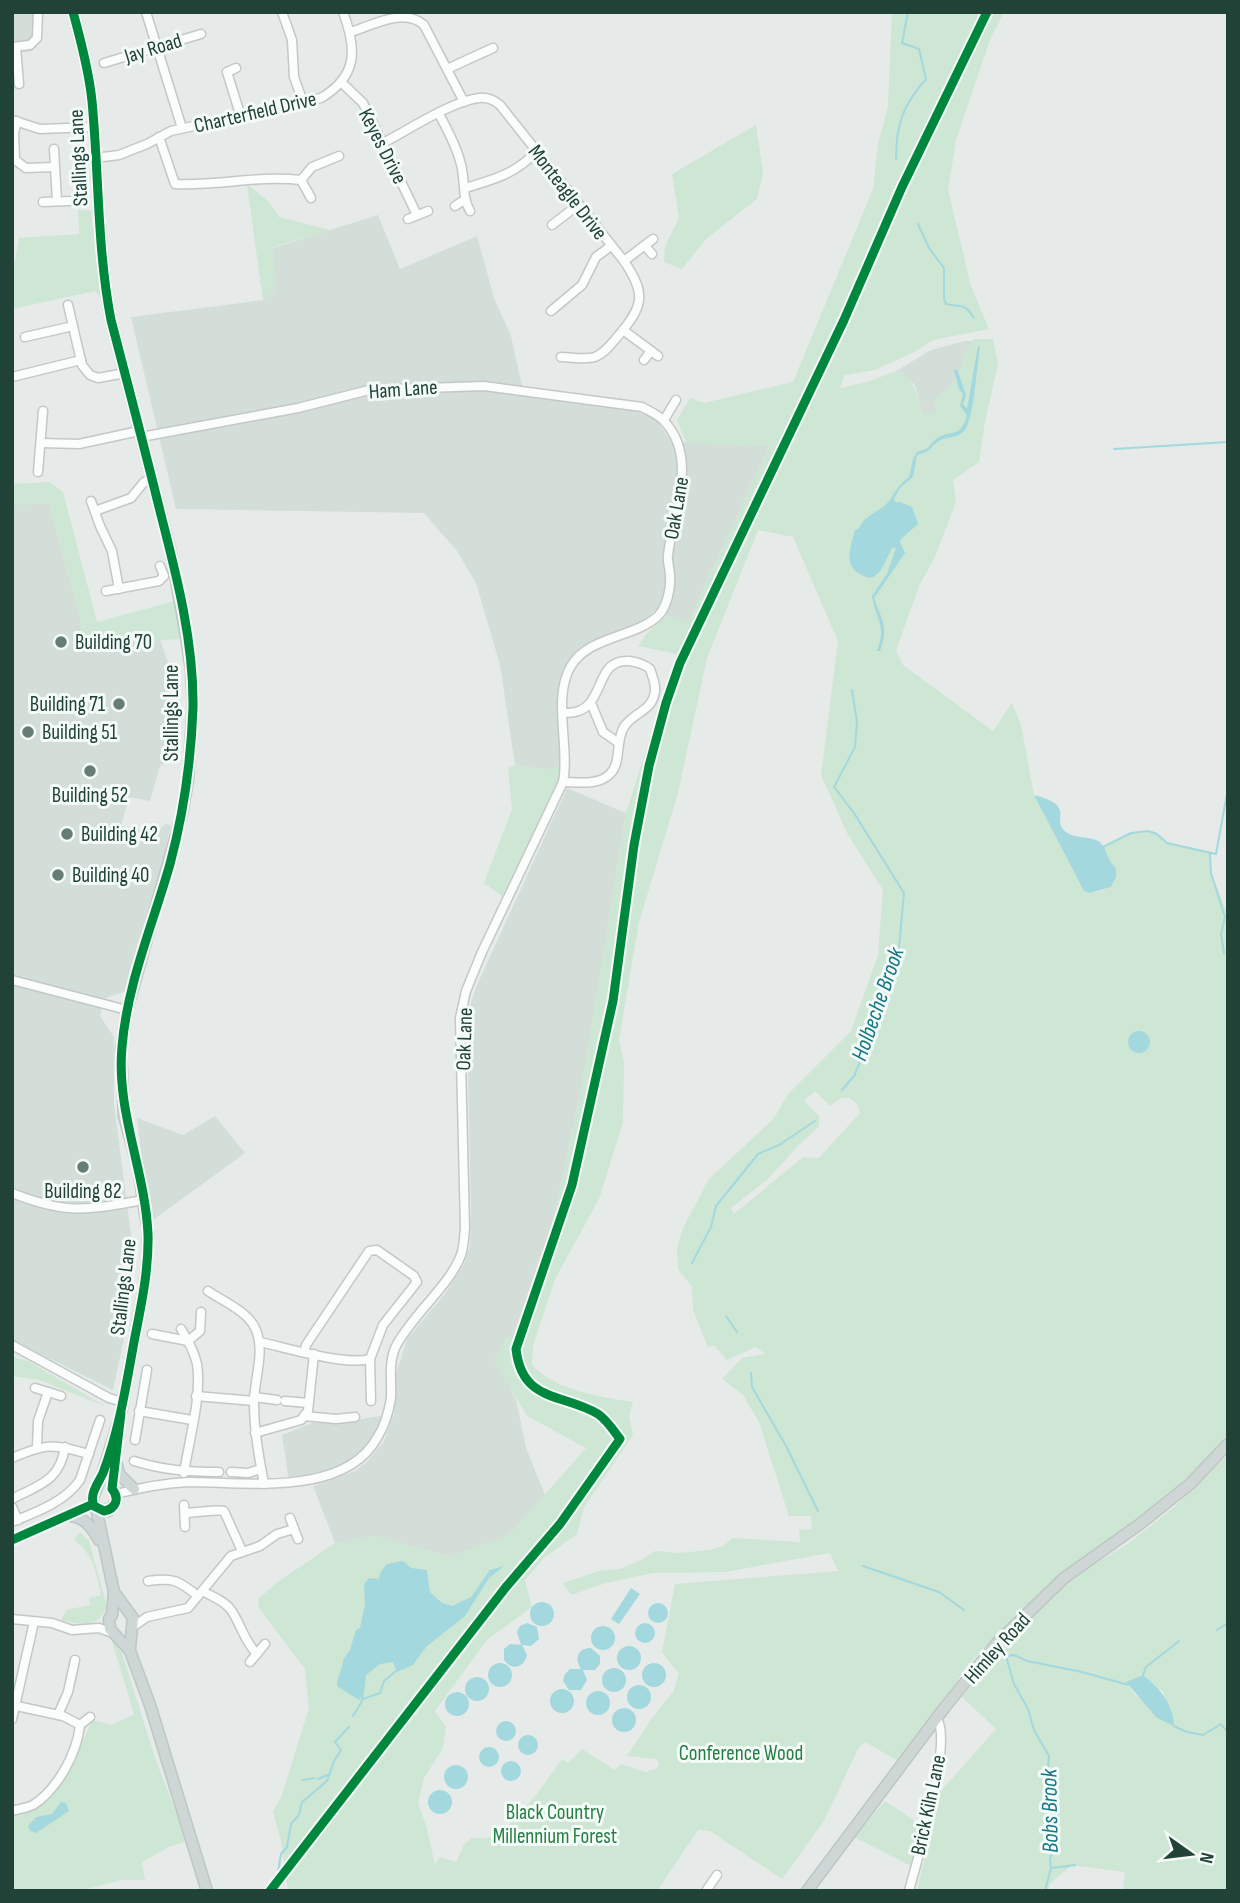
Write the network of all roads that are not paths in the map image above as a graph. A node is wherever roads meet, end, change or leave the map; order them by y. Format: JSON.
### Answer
{"nodes":[{"id":1,"x":38,"y":12,"type":"edge"},
{"id":2,"x":73,"y":12,"type":"edge"},
{"id":3,"x":146,"y":12,"type":"edge"},
{"id":4,"x":282,"y":12,"type":"edge"},
{"id":5,"x":343,"y":12,"type":"edge"},
{"id":6,"x":351,"y":32,"type":"junction"},
{"id":7,"x":201,"y":34,"type":"dead end"},
{"id":8,"x":479,"y":42,"type":"dead end"},
{"id":9,"x":157,"y":46,"type":"junction"},
{"id":10,"x":14,"y":47,"type":"edge"},
{"id":11,"x":104,"y":63,"type":"dead end"},
{"id":12,"x":236,"y":68,"type":"dead end"},
{"id":13,"x":447,"y":69,"type":"junction"},
{"id":14,"x":341,"y":82,"type":"junction"},
{"id":15,"x":19,"y":84,"type":"dead end"},
{"id":16,"x":303,"y":102,"type":"junction"},
{"id":17,"x":464,"y":102,"type":"junction"},
{"id":18,"x":240,"y":114,"type":"junction"},
{"id":19,"x":439,"y":114,"type":"junction"},
{"id":20,"x":15,"y":121,"type":"edge"},
{"id":21,"x":93,"y":127,"type":"junction"},
{"id":22,"x":182,"y":128,"type":"junction"},
{"id":23,"x":159,"y":137,"type":"junction"},
{"id":24,"x":383,"y":143,"type":"junction"},
{"id":25,"x":54,"y":149,"type":"dead end"},
{"id":26,"x":536,"y":152,"type":"junction"},
{"id":27,"x":14,"y":156,"type":"edge"},
{"id":28,"x":339,"y":156,"type":"dead end"},
{"id":29,"x":95,"y":158,"type":"junction"},
{"id":30,"x":54,"y":167,"type":"junction"},
{"id":31,"x":301,"y":180,"type":"junction"},
{"id":32,"x":465,"y":188,"type":"junction"},
{"id":33,"x":311,"y":198,"type":"dead end"},
{"id":34,"x":464,"y":200,"type":"junction"},
{"id":35,"x":57,"y":201,"type":"junction"},
{"id":36,"x":70,"y":201,"type":"dead end"},
{"id":37,"x":43,"y":202,"type":"dead end"},
{"id":38,"x":578,"y":205,"type":"junction"},
{"id":39,"x":455,"y":206,"type":"dead end"},
{"id":40,"x":428,"y":211,"type":"dead end"},
{"id":41,"x":470,"y":211,"type":"dead end"},
{"id":42,"x":417,"y":215,"type":"junction"},
{"id":43,"x":408,"y":219,"type":"dead end"},
{"id":44,"x":552,"y":225,"type":"dead end"},
{"id":45,"x":653,"y":239,"type":"dead end"},
{"id":46,"x":611,"y":246,"type":"junction"},
{"id":47,"x":645,"y":246,"type":"junction"},
{"id":48,"x":652,"y":254,"type":"dead end"},
{"id":49,"x":624,"y":261,"type":"junction"},
{"id":50,"x":68,"y":305,"type":"dead end"},
{"id":51,"x":551,"y":310,"type":"dead end"},
{"id":52,"x":73,"y":326,"type":"junction"},
{"id":53,"x":623,"y":330,"type":"junction"},
{"id":54,"x":25,"y":337,"type":"dead end"},
{"id":55,"x":561,"y":357,"type":"dead end"},
{"id":56,"x":81,"y":360,"type":"junction"},
{"id":57,"x":644,"y":360,"type":"dead end"},
{"id":58,"x":125,"y":373,"type":"junction"},
{"id":59,"x":12,"y":377,"type":"edge"},
{"id":60,"x":676,"y":400,"type":"dead end"},
{"id":61,"x":43,"y":411,"type":"dead end"},
{"id":62,"x":664,"y":420,"type":"junction"},
{"id":63,"x":140,"y":434,"type":"junction"},
{"id":64,"x":41,"y":443,"type":"junction"},
{"id":65,"x":38,"y":472,"type":"dead end"},
{"id":66,"x":152,"y":479,"type":"junction"},
{"id":67,"x":91,"y":500,"type":"dead end"},
{"id":68,"x":95,"y":511,"type":"junction"},
{"id":69,"x":160,"y":566,"type":"dead end"},
{"id":70,"x":119,"y":589,"type":"junction"},
{"id":71,"x":106,"y":591,"type":"dead end"},
{"id":72,"x":591,"y":703,"type":"junction"},
{"id":73,"x":563,"y":713,"type":"junction"},
{"id":74,"x":619,"y":743,"type":"junction"},
{"id":75,"x":563,"y":782,"type":"junction"},
{"id":76,"x":12,"y":980,"type":"edge"},
{"id":77,"x":127,"y":1010,"type":"junction"},
{"id":78,"x":12,"y":1193,"type":"edge"},
{"id":79,"x":143,"y":1199,"type":"junction"},
{"id":80,"x":208,"y":1291,"type":"dead end"},
{"id":81,"x":201,"y":1312,"type":"dead end"},
{"id":82,"x":181,"y":1329,"type":"dead end"},
{"id":83,"x":152,"y":1334,"type":"dead end"},
{"id":84,"x":188,"y":1341,"type":"junction"},
{"id":85,"x":260,"y":1342,"type":"junction"},
{"id":86,"x":12,"y":1345,"type":"edge"},
{"id":87,"x":304,"y":1352,"type":"junction"},
{"id":88,"x":314,"y":1354,"type":"junction"},
{"id":89,"x":370,"y":1359,"type":"junction"},
{"id":90,"x":147,"y":1370,"type":"dead end"},
{"id":91,"x":35,"y":1388,"type":"dead end"},
{"id":92,"x":48,"y":1392,"type":"junction"},
{"id":93,"x":61,"y":1396,"type":"dead end"},
{"id":94,"x":196,"y":1396,"type":"junction"},
{"id":95,"x":254,"y":1399,"type":"junction"},
{"id":96,"x":371,"y":1401,"type":"dead end"},
{"id":97,"x":308,"y":1403,"type":"junction"},
{"id":98,"x":122,"y":1407,"type":"junction"},
{"id":99,"x":139,"y":1411,"type":"junction"},
{"id":100,"x":304,"y":1416,"type":"junction"},
{"id":101,"x":355,"y":1417,"type":"dead end"},
{"id":102,"x":100,"y":1420,"type":"dead end"},
{"id":103,"x":192,"y":1420,"type":"junction"},
{"id":104,"x":255,"y":1433,"type":"junction"},
{"id":105,"x":135,"y":1440,"type":"dead end"},
{"id":106,"x":1228,"y":1444,"type":"edge"},
{"id":107,"x":37,"y":1447,"type":"junction"},
{"id":108,"x":65,"y":1447,"type":"junction"},
{"id":109,"x":89,"y":1454,"type":"junction"},
{"id":110,"x":12,"y":1458,"type":"edge"},
{"id":111,"x":116,"y":1458,"type":"junction"},
{"id":112,"x":134,"y":1461,"type":"dead end"},
{"id":113,"x":261,"y":1469,"type":"junction"},
{"id":114,"x":184,"y":1472,"type":"junction"},
{"id":115,"x":219,"y":1472,"type":"dead end"},
{"id":116,"x":231,"y":1472,"type":"dead end"},
{"id":117,"x":264,"y":1484,"type":"junction"},
{"id":118,"x":134,"y":1489,"type":"junction"},
{"id":119,"x":95,"y":1490,"type":"junction"},
{"id":120,"x":114,"y":1492,"type":"junction"},
{"id":121,"x":12,"y":1499,"type":"edge"},
{"id":122,"x":94,"y":1506,"type":"junction"},
{"id":123,"x":12,"y":1507,"type":"edge"},
{"id":124,"x":108,"y":1511,"type":"junction"},
{"id":125,"x":70,"y":1516,"type":"junction"},
{"id":126,"x":290,"y":1518,"type":"dead end"},
{"id":127,"x":15,"y":1521,"type":"edge"},
{"id":128,"x":185,"y":1527,"type":"dead end"},
{"id":129,"x":294,"y":1529,"type":"junction"},
{"id":130,"x":298,"y":1538,"type":"dead end"},
{"id":131,"x":12,"y":1540,"type":"edge"},
{"id":132,"x":103,"y":1546,"type":"junction"},
{"id":133,"x":242,"y":1550,"type":"junction"},
{"id":134,"x":148,"y":1581,"type":"dead end"},
{"id":135,"x":114,"y":1592,"type":"junction"},
{"id":136,"x":200,"y":1593,"type":"junction"},
{"id":137,"x":129,"y":1613,"type":"junction"},
{"id":138,"x":110,"y":1617,"type":"junction"},
{"id":139,"x":147,"y":1617,"type":"junction"},
{"id":140,"x":12,"y":1619,"type":"edge"},
{"id":141,"x":34,"y":1622,"type":"junction"},
{"id":142,"x":99,"y":1628,"type":"junction"},
{"id":143,"x":133,"y":1628,"type":"junction"},
{"id":144,"x":114,"y":1634,"type":"junction"},
{"id":145,"x":265,"y":1644,"type":"dead end"},
{"id":146,"x":130,"y":1648,"type":"junction"},
{"id":147,"x":257,"y":1654,"type":"junction"},
{"id":148,"x":75,"y":1660,"type":"dead end"},
{"id":149,"x":250,"y":1662,"type":"dead end"},
{"id":150,"x":14,"y":1706,"type":"edge"},
{"id":151,"x":58,"y":1716,"type":"junction"},
{"id":152,"x":90,"y":1717,"type":"dead end"},
{"id":153,"x":12,"y":1719,"type":"edge"},
{"id":154,"x":937,"y":1719,"type":"junction"},
{"id":155,"x":80,"y":1725,"type":"junction"},
{"id":156,"x":12,"y":1811,"type":"edge"},
{"id":157,"x":716,"y":1881,"type":"dead end"},
{"id":158,"x":207,"y":1891,"type":"edge"},
{"id":159,"x":706,"y":1891,"type":"edge"},
{"id":160,"x":807,"y":1891,"type":"edge"},
{"id":161,"x":909,"y":1891,"type":"edge"}],
"edges":[{"from":1,"to":10,"type":"street"},
{"from":2,"to":21,"type":"main road","name":"Stallings Lane"},
{"from":3,"to":9,"type":"street"},
{"from":4,"to":16,"type":"street"},
{"from":5,"to":6,"type":"street","name":"Charterfield Drive"},
{"from":6,"to":13,"type":"street"},
{"from":6,"to":14,"type":"street","name":"Charterfield Drive"},
{"from":7,"to":9,"type":"street","name":"Jay Road"},
{"from":8,"to":13,"type":"street"},
{"from":9,"to":11,"type":"street","name":"Jay Road"},
{"from":9,"to":22,"type":"street"},
{"from":10,"to":15,"type":"street"},
{"from":12,"to":18,"type":"street"},
{"from":13,"to":17,"type":"street"},
{"from":14,"to":16,"type":"street","name":"Charterfield Drive"},
{"from":14,"to":24,"type":"street","name":"Keyes Drive"},
{"from":16,"to":18,"type":"street","name":"Charterfield Drive"},
{"from":17,"to":19,"type":"street","name":"Monteagle Drive"},
{"from":17,"to":26,"type":"street","name":"Monteagle Drive"},
{"from":18,"to":22,"type":"street","name":"Charterfield Drive"},
{"from":19,"to":24,"type":"street","name":"Monteagle Drive"},
{"from":19,"to":32,"type":"street"},
{"from":20,"to":21,"type":"street"},
{"from":20,"to":27,"type":"street"},
{"from":21,"to":29,"type":"main road","name":"Stallings Lane"},
{"from":22,"to":23,"type":"street","name":"Charterfield Drive"},
{"from":23,"to":29,"type":"street","name":"Charterfield Drive"},
{"from":23,"to":31,"type":"street"},
{"from":24,"to":42,"type":"street","name":"Keyes Drive"},
{"from":25,"to":30,"type":"street"},
{"from":26,"to":32,"type":"street"},
{"from":26,"to":38,"type":"street","name":"Monteagle Drive"},
{"from":27,"to":30,"type":"street"},
{"from":28,"to":31,"type":"street"},
{"from":29,"to":58,"type":"main road","name":"Stallings Lane"},
{"from":30,"to":35,"type":"street"},
{"from":31,"to":33,"type":"street"},
{"from":32,"to":34,"type":"street"},
{"from":34,"to":39,"type":"street"},
{"from":34,"to":41,"type":"street"},
{"from":35,"to":36,"type":"street"},
{"from":35,"to":37,"type":"street"},
{"from":38,"to":44,"type":"street"},
{"from":38,"to":46,"type":"street","name":"Monteagle Drive"},
{"from":40,"to":42,"type":"street"},
{"from":42,"to":43,"type":"street"},
{"from":45,"to":47,"type":"street"},
{"from":46,"to":49,"type":"street","name":"Monteagle Drive"},
{"from":46,"to":51,"type":"street"},
{"from":47,"to":48,"type":"street"},
{"from":47,"to":49,"type":"street"},
{"from":49,"to":53,"type":"street","name":"Monteagle Drive"},
{"from":50,"to":52,"type":"street"},
{"from":52,"to":54,"type":"street"},
{"from":52,"to":56,"type":"street"},
{"from":53,"to":55,"type":"street","name":"Monteagle Drive"},
{"from":53,"to":57,"type":"street"},
{"from":56,"to":58,"type":"street"},
{"from":56,"to":59,"type":"street"},
{"from":58,"to":63,"type":"main road","name":"Stallings Lane"},
{"from":60,"to":62,"type":"street"},
{"from":61,"to":64,"type":"street"},
{"from":62,"to":63,"type":"street","name":"Ham Lane"},
{"from":62,"to":73,"type":"street","name":"Oak Lane"},
{"from":63,"to":64,"type":"street","name":"Ham Lane"},
{"from":63,"to":66,"type":"main road","name":"Stallings Lane"},
{"from":64,"to":65,"type":"street"},
{"from":66,"to":68,"type":"street"},
{"from":66,"to":77,"type":"main road","name":"Stallings Lane"},
{"from":67,"to":68,"type":"street"},
{"from":68,"to":70,"type":"street"},
{"from":69,"to":70,"type":"street"},
{"from":70,"to":71,"type":"street"},
{"from":72,"to":73,"type":"street"},
{"from":72,"to":74,"type":"street"},
{"from":72,"to":74,"type":"street"},
{"from":73,"to":75,"type":"street","name":"Oak Lane"},
{"from":74,"to":75,"type":"street"},
{"from":75,"to":117,"type":"street","name":"Oak Lane"},
{"from":76,"to":77,"type":"street"},
{"from":77,"to":79,"type":"main road","name":"Stallings Lane"},
{"from":78,"to":79,"type":"street"},
{"from":79,"to":98,"type":"main road","name":"Stallings Lane"},
{"from":80,"to":85,"type":"street"},
{"from":81,"to":84,"type":"street"},
{"from":82,"to":84,"type":"street"},
{"from":83,"to":84,"type":"street"},
{"from":84,"to":94,"type":"street"},
{"from":85,"to":87,"type":"street"},
{"from":85,"to":95,"type":"street"},
{"from":86,"to":98,"type":"street"},
{"from":87,"to":88,"type":"street"},
{"from":87,"to":89,"type":"street"},
{"from":88,"to":89,"type":"street"},
{"from":88,"to":97,"type":"street"},
{"from":89,"to":96,"type":"street"},
{"from":90,"to":99,"type":"street"},
{"from":91,"to":92,"type":"street"},
{"from":92,"to":93,"type":"street"},
{"from":92,"to":107,"type":"street"},
{"from":94,"to":95,"type":"street"},
{"from":94,"to":103,"type":"street"},
{"from":95,"to":97,"type":"street"},
{"from":95,"to":104,"type":"street"},
{"from":97,"to":100,"type":"street"},
{"from":98,"to":111,"type":"main road"},
{"from":98,"to":119,"type":"main road"},
{"from":99,"to":103,"type":"street"},
{"from":99,"to":105,"type":"street"},
{"from":100,"to":101,"type":"street"},
{"from":100,"to":104,"type":"street"},
{"from":102,"to":109,"type":"street"},
{"from":103,"to":114,"type":"street"},
{"from":104,"to":113,"type":"street"},
{"from":106,"to":154,"type":"main road","name":"Himley Road"},
{"from":107,"to":108,"type":"street"},
{"from":107,"to":110,"type":"street"},
{"from":108,"to":109,"type":"street"},
{"from":108,"to":121,"type":"street"},
{"from":109,"to":127,"type":"street"},
{"from":111,"to":118,"type":"main road"},
{"from":111,"to":120,"type":"main road"},
{"from":112,"to":114,"type":"street"},
{"from":113,"to":116,"type":"street"},
{"from":113,"to":117,"type":"street"},
{"from":114,"to":115,"type":"street"},
{"from":117,"to":118,"type":"street","name":"Oak Lane"},
{"from":118,"to":120,"type":"street","name":"Oak Lane"},
{"from":119,"to":120,"type":"main road"},
{"from":119,"to":122,"type":"main road"},
{"from":120,"to":124,"type":"main road"},
{"from":122,"to":124,"type":"main road"},
{"from":122,"to":125,"type":"street"},
{"from":122,"to":132,"type":"main road"},
{"from":123,"to":127,"type":"street"},
{"from":124,"to":132,"type":"main road"},
{"from":125,"to":131,"type":"street"},
{"from":125,"to":132,"type":"main road"},
{"from":126,"to":129,"type":"street"},
{"from":128,"to":133,"type":"street"},
{"from":129,"to":130,"type":"street"},
{"from":129,"to":133,"type":"street"},
{"from":132,"to":135,"type":"main road"},
{"from":133,"to":136,"type":"street"},
{"from":134,"to":136,"type":"street"},
{"from":135,"to":137,"type":"main road"},
{"from":135,"to":138,"type":"main road"},
{"from":136,"to":139,"type":"street"},
{"from":136,"to":147,"type":"street"},
{"from":137,"to":138,"type":"main road"},
{"from":137,"to":139,"type":"street"},
{"from":137,"to":143,"type":"main road"},
{"from":138,"to":142,"type":"street"},
{"from":138,"to":144,"type":"main road"},
{"from":139,"to":143,"type":"street"},
{"from":140,"to":141,"type":"street"},
{"from":141,"to":142,"type":"street"},
{"from":141,"to":150,"type":"street"},
{"from":142,"to":144,"type":"street"},
{"from":143,"to":144,"type":"main road"},
{"from":143,"to":146,"type":"main road"},
{"from":144,"to":146,"type":"main road"},
{"from":145,"to":147,"type":"street"},
{"from":146,"to":158,"type":"main road"},
{"from":147,"to":149,"type":"street"},
{"from":148,"to":151,"type":"street"},
{"from":150,"to":151,"type":"street"},
{"from":150,"to":153,"type":"street"},
{"from":151,"to":155,"type":"street"},
{"from":152,"to":155,"type":"street"},
{"from":154,"to":160,"type":"main road","name":"Himley Road"},
{"from":154,"to":161,"type":"street","name":"Brick Kiln Lane"},
{"from":155,"to":156,"type":"street"},
{"from":157,"to":159,"type":"street"}]}
